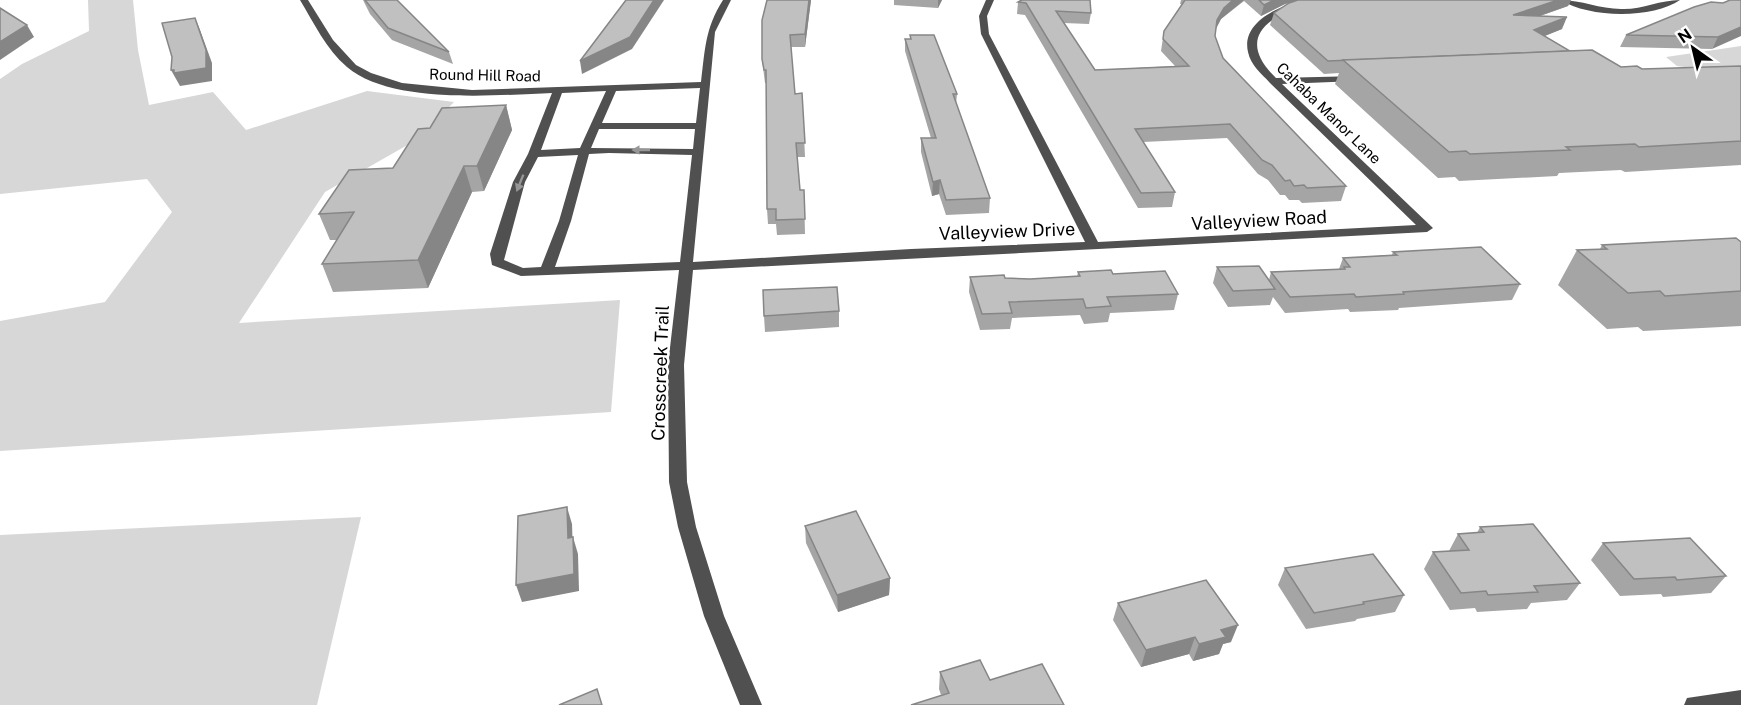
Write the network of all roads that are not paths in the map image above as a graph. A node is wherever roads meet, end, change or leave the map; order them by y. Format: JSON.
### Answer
{"nodes":[{"id":1,"x":304,"y":0,"type":"edge"},
{"id":2,"x":727,"y":0,"type":"edge"},
{"id":3,"x":990,"y":0,"type":"edge"},
{"id":4,"x":1312,"y":0,"type":"edge"},
{"id":5,"x":1565,"y":0,"type":"edge"},
{"id":6,"x":1676,"y":0,"type":"edge"},
{"id":7,"x":1368,"y":77,"type":"edge"},
{"id":8,"x":1273,"y":81,"type":"junction"},
{"id":9,"x":704,"y":85,"type":"junction"},
{"id":10,"x":612,"y":88,"type":"junction"},
{"id":11,"x":558,"y":91,"type":"junction"},
{"id":12,"x":596,"y":126,"type":"junction"},
{"id":13,"x":700,"y":126,"type":"junction"},
{"id":14,"x":584,"y":152,"type":"junction"},
{"id":15,"x":697,"y":152,"type":"junction"},
{"id":16,"x":534,"y":154,"type":"junction"},
{"id":17,"x":1427,"y":228,"type":"joint"},
{"id":18,"x":1093,"y":245,"type":"junction"},
{"id":19,"x":687,"y":267,"type":"junction"},
{"id":20,"x":546,"y":272,"type":"junction"},
{"id":21,"x":1741,"y":700,"type":"edge"},
{"id":22,"x":751,"y":705,"type":"edge"},
{"id":23,"x":1695,"y":705,"type":"edge"}],
"edges":[{"from":1,"to":11,"type":"street","name":"Round Hill Road"},
{"from":2,"to":9,"type":"street","name":"Crosscreek Trail"},
{"from":3,"to":18,"type":"street","name":"Valleyview Drive"},
{"from":4,"to":8,"type":"street","name":"Cahaba Manor Lane"},
{"from":5,"to":6,"type":"street"},
{"from":7,"to":8,"type":"street"},
{"from":8,"to":17,"type":"street","name":"Cahaba Manor Lane"},
{"from":9,"to":10,"type":"street","name":"Round Hill Road"},
{"from":9,"to":13,"type":"street","name":"Crosscreek Trail"},
{"from":10,"to":11,"type":"street","name":"Round Hill Road"},
{"from":10,"to":12,"type":"street"},
{"from":11,"to":16,"type":"street"},
{"from":12,"to":13,"type":"street"},
{"from":12,"to":14,"type":"street"},
{"from":13,"to":15,"type":"street","name":"Crosscreek Trail"},
{"from":15,"to":14,"type":"street","one_way":true},
{"from":14,"to":16,"type":"street"},
{"from":14,"to":20,"type":"street"},
{"from":15,"to":19,"type":"street","name":"Crosscreek Trail"},
{"from":16,"to":20,"type":"street","name":"Valleyview Drive","one_way":true},
{"from":17,"to":18,"type":"street","name":"Valleyview Road"},
{"from":18,"to":19,"type":"street","name":"Valleyview Drive"},
{"from":19,"to":20,"type":"street","name":"Valleyview Drive"},
{"from":19,"to":22,"type":"street","name":"Crosscreek Trail"},
{"from":21,"to":23,"type":"street"}]}
